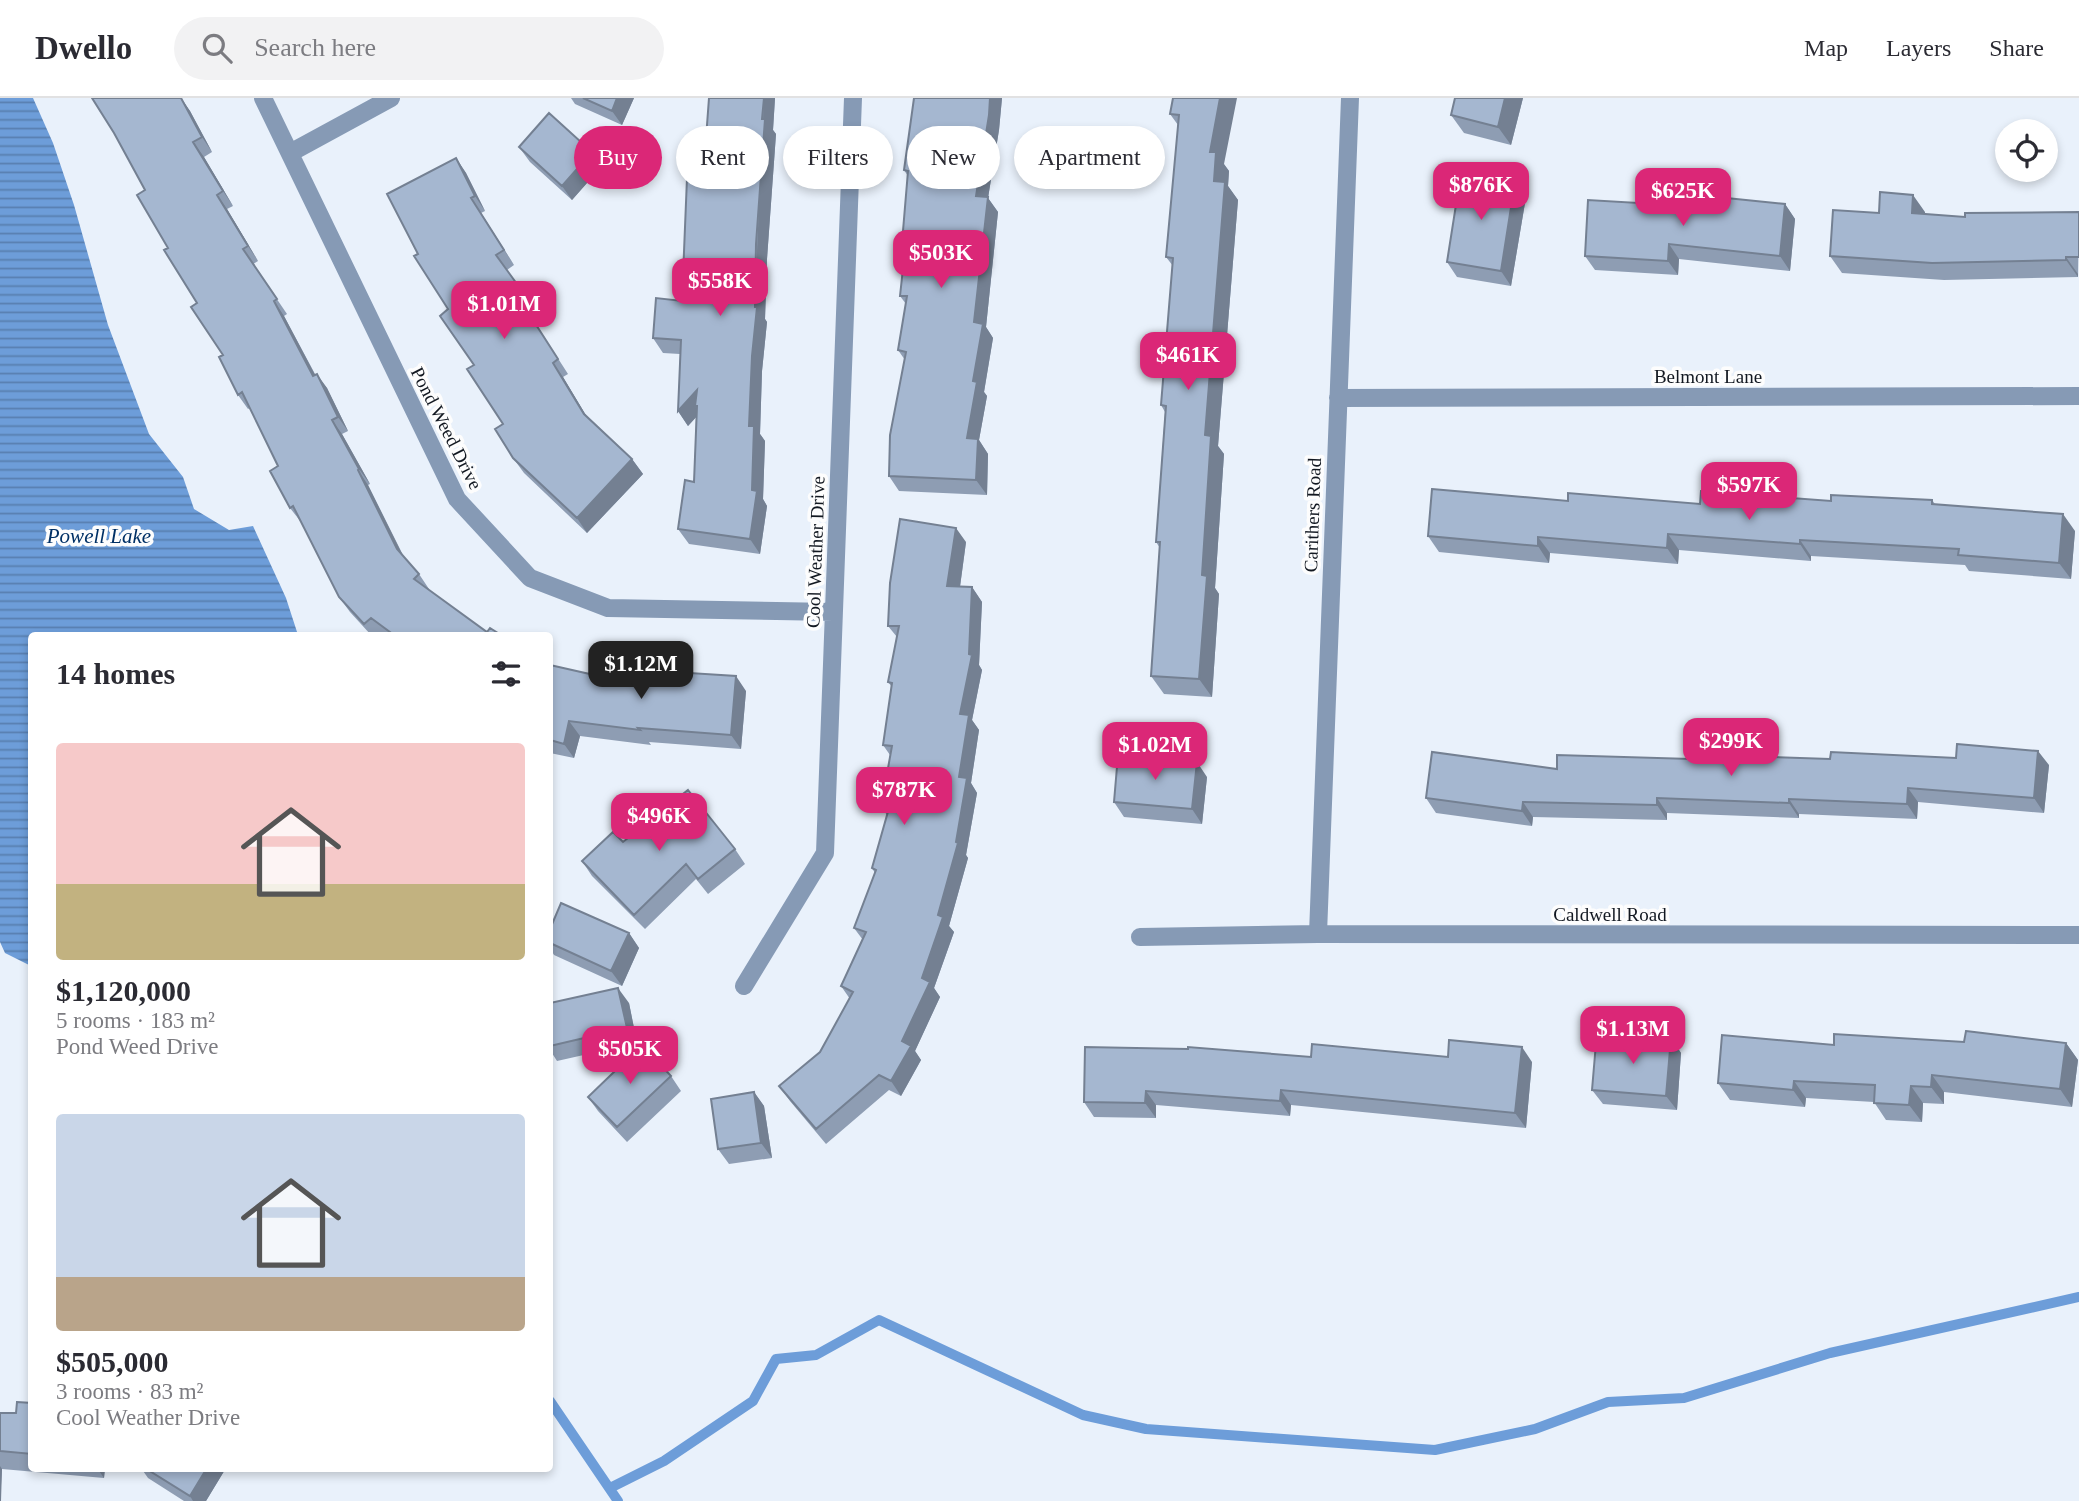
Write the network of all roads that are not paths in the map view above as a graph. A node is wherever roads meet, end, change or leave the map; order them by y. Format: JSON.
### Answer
{"nodes":[{"id":1,"x":263,"y":98,"type":"edge"},
{"id":2,"x":391,"y":98,"type":"edge"},
{"id":3,"x":853,"y":98,"type":"edge"},
{"id":4,"x":1350,"y":98,"type":"edge"},
{"id":5,"x":290,"y":153,"type":"junction"},
{"id":6,"x":2079,"y":396,"type":"edge"},
{"id":7,"x":1338,"y":398,"type":"junction"},
{"id":8,"x":834,"y":612,"type":"junction"},
{"id":9,"x":1318,"y":934,"type":"junction"},
{"id":10,"x":2079,"y":935,"type":"edge"},
{"id":11,"x":1140,"y":937,"type":"dead end"},
{"id":12,"x":744,"y":986,"type":"dead end"}],
"edges":[{"from":1,"to":5,"type":"street","name":"Pond Weed Drive"},
{"from":2,"to":5,"type":"street"},
{"from":3,"to":8,"type":"street","name":"Cool Weather Drive"},
{"from":4,"to":7,"type":"street","name":"Carithers Road"},
{"from":5,"to":8,"type":"street","name":"Pond Weed Drive"},
{"from":6,"to":7,"type":"street","name":"Belmont Lane"},
{"from":7,"to":9,"type":"street","name":"Carithers Road"},
{"from":8,"to":12,"type":"street","name":"Cool Weather Drive"},
{"from":9,"to":10,"type":"street","name":"Caldwell Road"},
{"from":9,"to":11,"type":"street","name":"Caldwell Road"}]}
